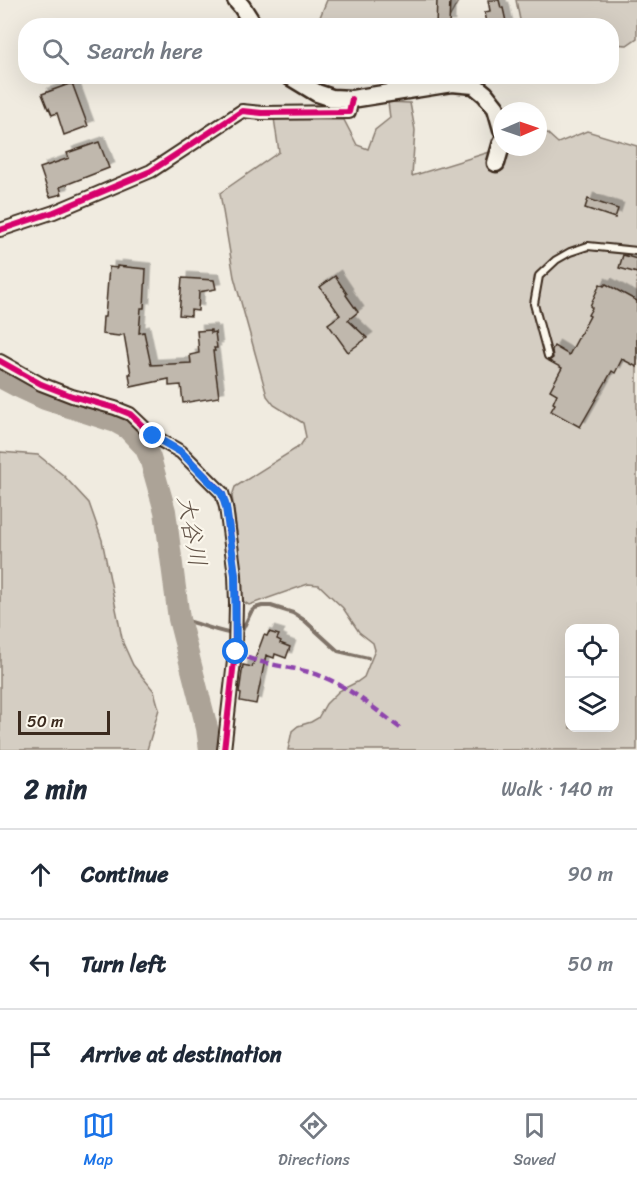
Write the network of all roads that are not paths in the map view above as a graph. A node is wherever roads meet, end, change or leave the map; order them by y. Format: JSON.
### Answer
{"nodes":[{"id":1,"x":236,"y":0,"type":"edge"},
{"id":2,"x":249,"y":18,"type":"edge"},
{"id":3,"x":302,"y":84,"type":"edge"},
{"id":4,"x":446,"y":84,"type":"edge"},
{"id":5,"x":463,"y":84,"type":"edge"},
{"id":6,"x":352,"y":99,"type":"junction"},
{"id":7,"x":493,"y":104,"type":"edge"},
{"id":8,"x":498,"y":156,"type":"edge"},
{"id":9,"x":496,"y":163,"type":"dead end"},
{"id":10,"x":0,"y":230,"type":"edge"},
{"id":11,"x":637,"y":251,"type":"edge"},
{"id":12,"x":548,"y":356,"type":"dead end"},
{"id":13,"x":0,"y":361,"type":"edge"},
{"id":14,"x":224,"y":750,"type":"edge"}],
"edges":[{"from":1,"to":2,"type":"street"},
{"from":3,"to":6,"type":"street"},
{"from":4,"to":6,"type":"street"},
{"from":5,"to":7,"type":"street"},
{"from":6,"to":10,"type":"street"},
{"from":8,"to":9,"type":"street"},
{"from":11,"to":12,"type":"lane"},
{"from":13,"to":14,"type":"street"}]}
